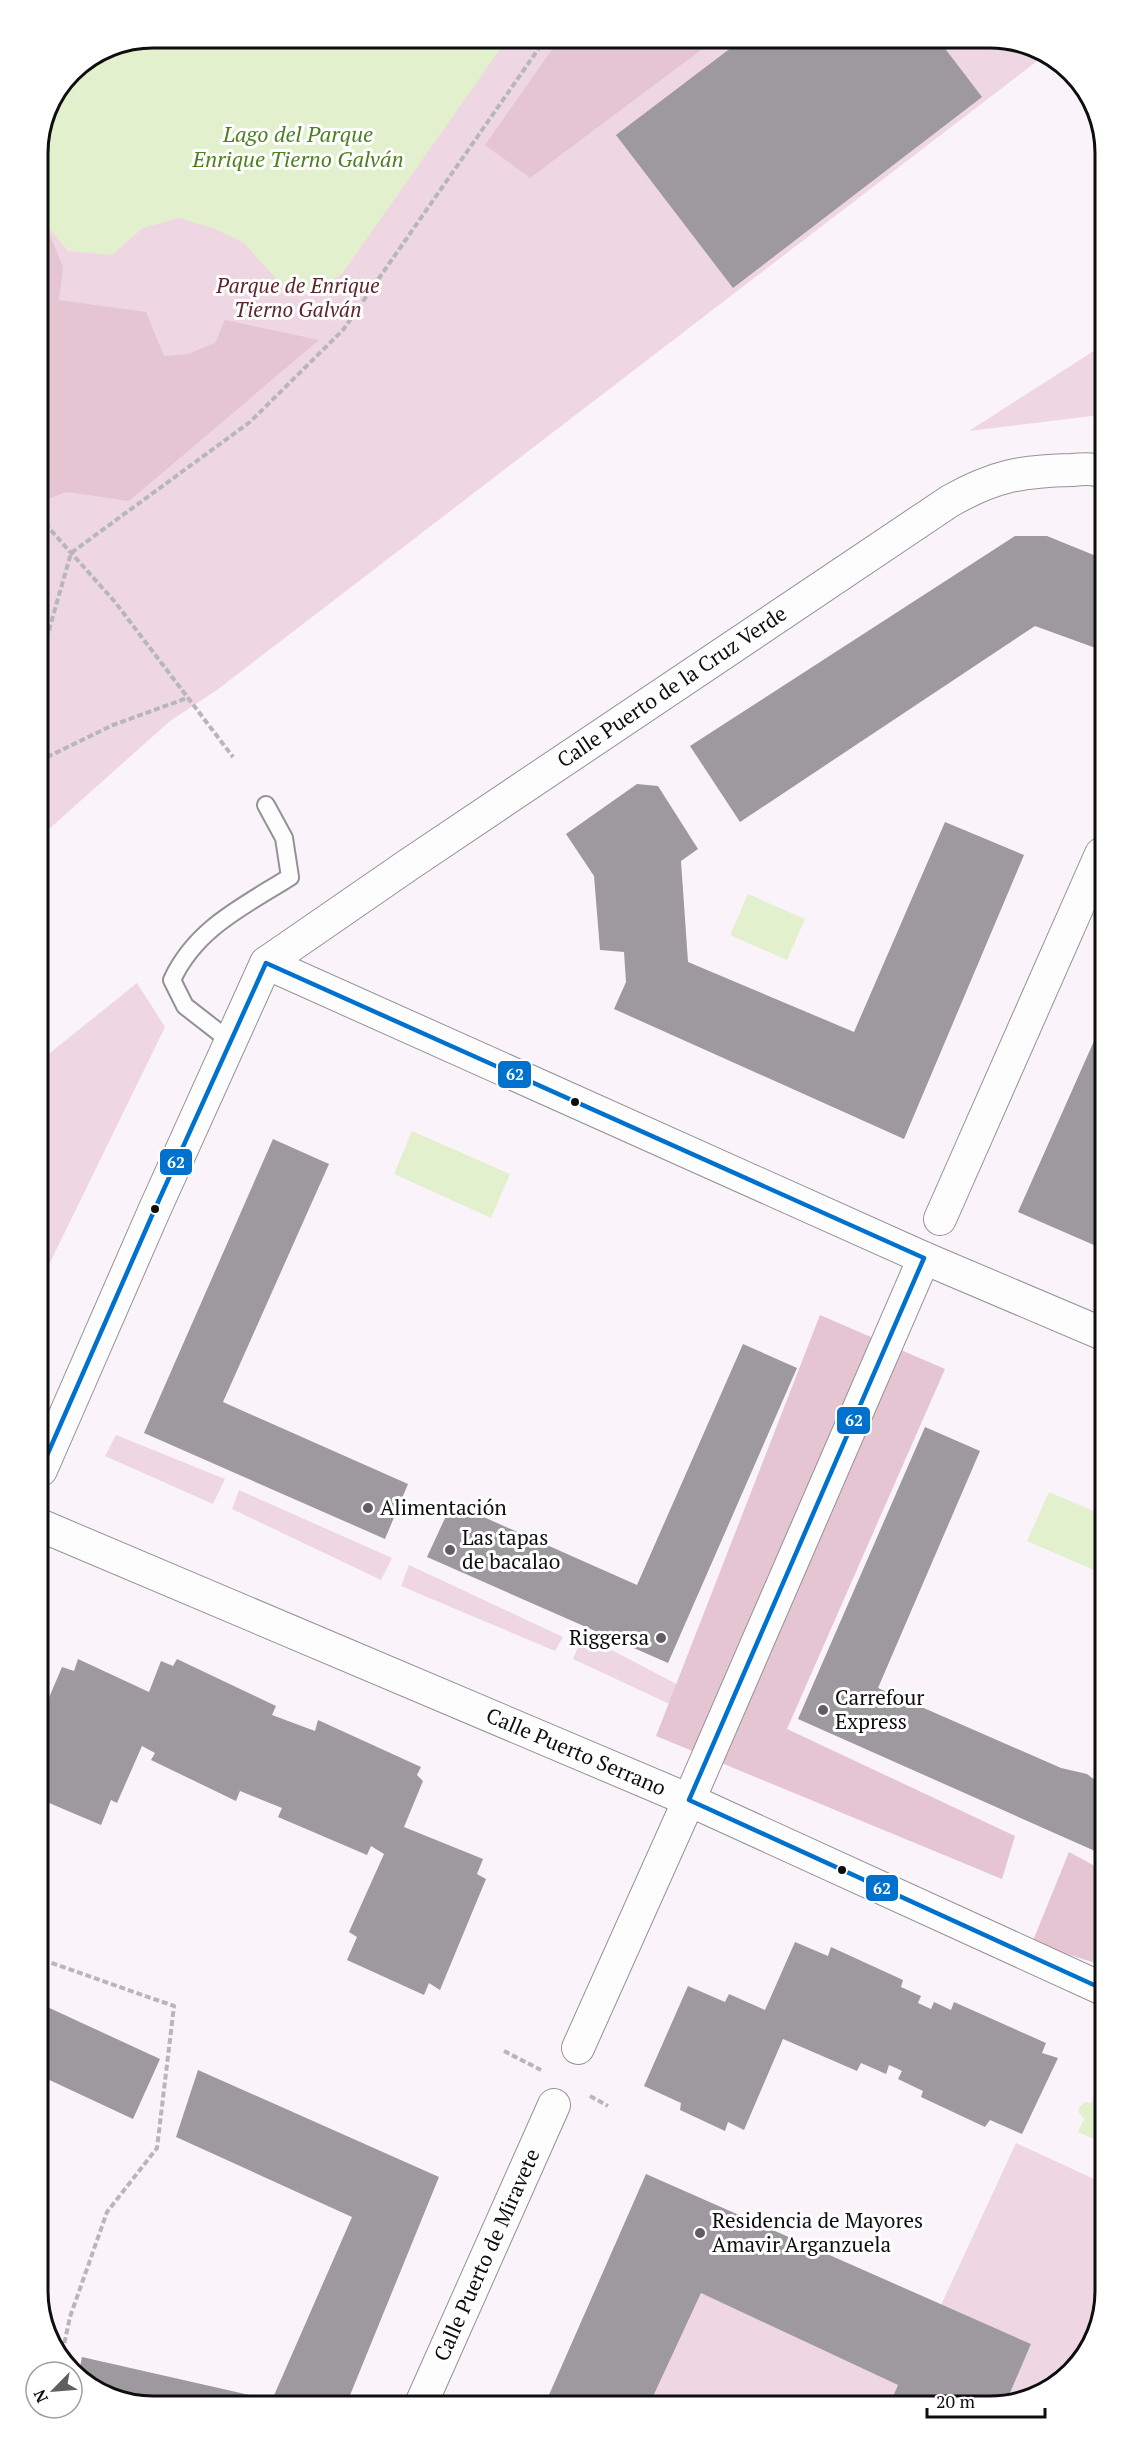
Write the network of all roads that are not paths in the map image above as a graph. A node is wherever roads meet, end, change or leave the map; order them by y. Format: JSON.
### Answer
{"nodes":[{"id":1,"x":1095,"y":471,"type":"edge"},
{"id":2,"x":266,"y":805,"type":"dead end"},
{"id":3,"x":1095,"y":868,"type":"edge"},
{"id":4,"x":266,"y":963,"type":"junction"},
{"id":5,"x":230,"y":1041,"type":"junction"},
{"id":6,"x":940,"y":1219,"type":"dead end"},
{"id":7,"x":924,"y":1258,"type":"junction"},
{"id":8,"x":1095,"y":1331,"type":"edge"},
{"id":9,"x":48,"y":1454,"type":"edge"},
{"id":10,"x":48,"y":1529,"type":"edge"},
{"id":11,"x":689,"y":1800,"type":"junction"},
{"id":12,"x":1095,"y":1985,"type":"edge"},
{"id":13,"x":578,"y":2048,"type":"dead end"},
{"id":14,"x":554,"y":2105,"type":"dead end"},
{"id":15,"x":425,"y":2396,"type":"edge"}],
"edges":[{"from":1,"to":4,"type":"street","name":"Calle Puerto de la Cruz Verde"},
{"from":2,"to":5,"type":"lane"},
{"from":3,"to":6,"type":"street"},
{"from":4,"to":5,"type":"street"},
{"from":4,"to":7,"type":"street"},
{"from":5,"to":9,"type":"street"},
{"from":7,"to":8,"type":"street"},
{"from":7,"to":11,"type":"street"},
{"from":10,"to":11,"type":"street","name":"Calle Puerto Serrano"},
{"from":11,"to":12,"type":"street","name":"Calle Puerto Serrano"},
{"from":11,"to":13,"type":"street"},
{"from":14,"to":15,"type":"street","name":"Calle Puerto de Miravete"}]}
